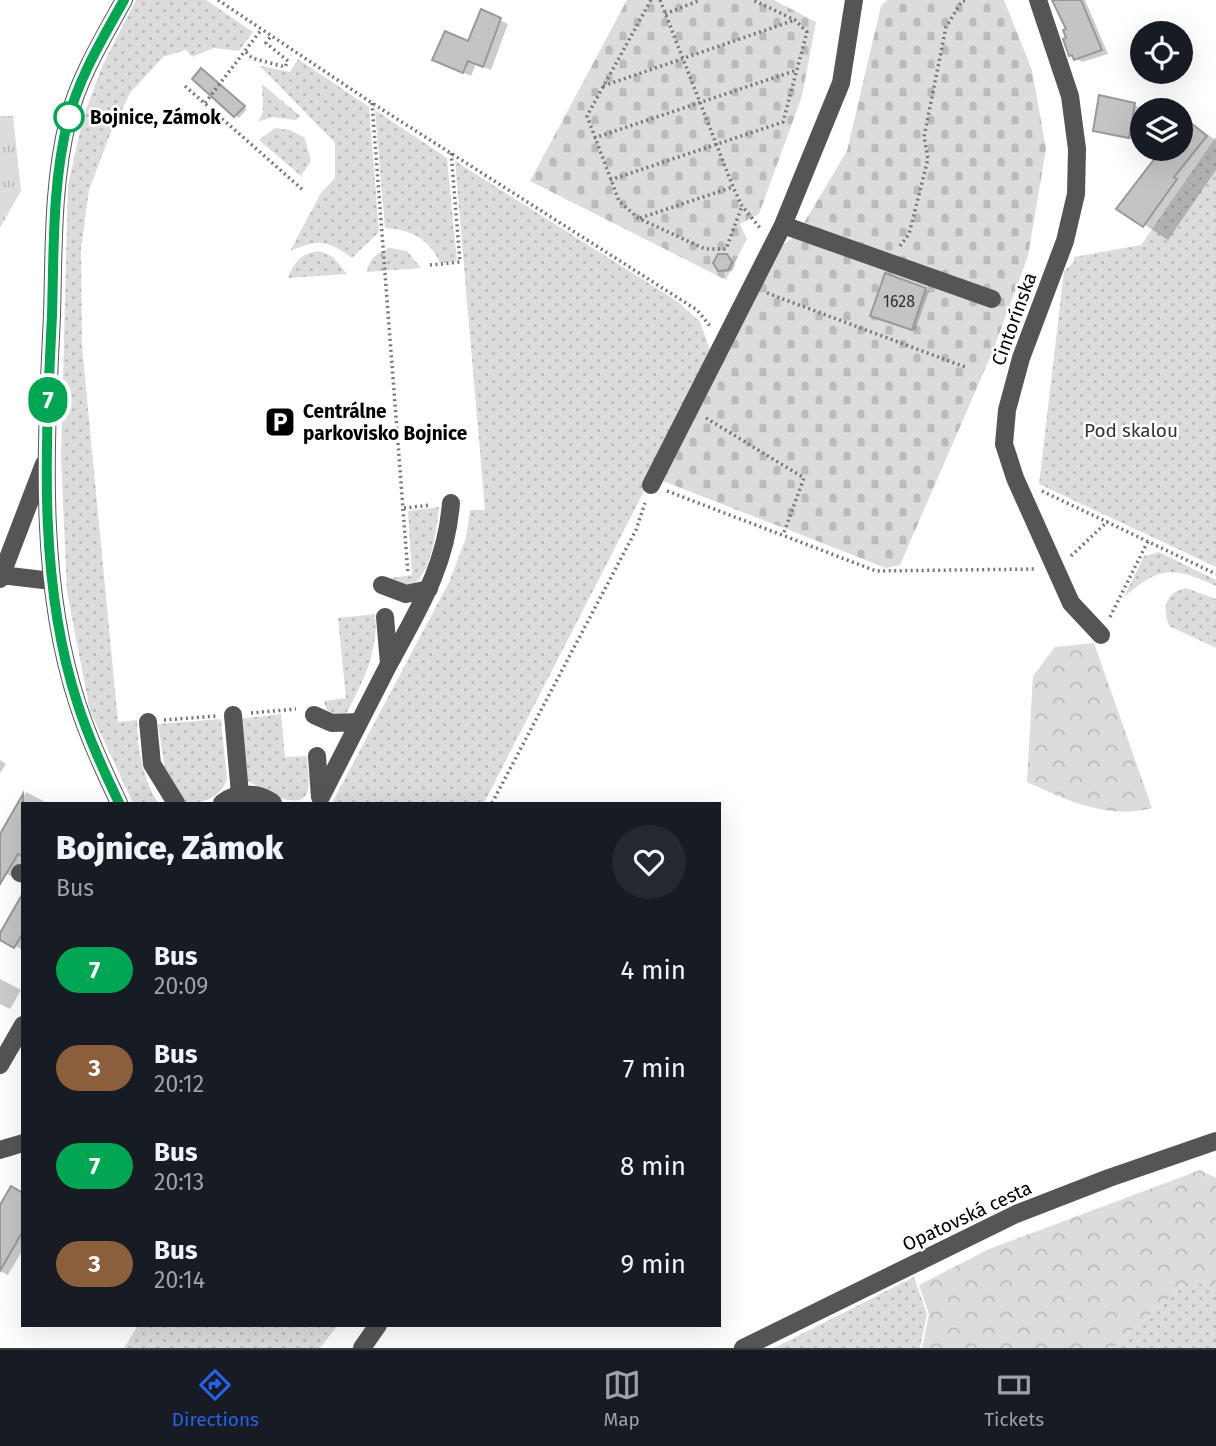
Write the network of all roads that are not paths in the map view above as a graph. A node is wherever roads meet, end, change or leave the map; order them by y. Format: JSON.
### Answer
{"nodes":[{"id":1,"x":124,"y":0,"type":"edge"},
{"id":2,"x":854,"y":0,"type":"edge"},
{"id":3,"x":1038,"y":0,"type":"edge"},
{"id":4,"x":783,"y":225,"type":"junction"},
{"id":5,"x":992,"y":299,"type":"dead end"},
{"id":6,"x":46,"y":461,"type":"junction"},
{"id":7,"x":651,"y":485,"type":"road end"},
{"id":8,"x":450,"y":503,"type":"dead end"},
{"id":9,"x":1,"y":577,"type":"edge"},
{"id":10,"x":52,"y":581,"type":"junction"},
{"id":11,"x":382,"y":585,"type":"dead end"},
{"id":12,"x":429,"y":589,"type":"junction"},
{"id":13,"x":385,"y":617,"type":"dead end"},
{"id":14,"x":1101,"y":635,"type":"road end"},
{"id":15,"x":388,"y":664,"type":"junction"},
{"id":16,"x":233,"y":715,"type":"dead end"},
{"id":17,"x":314,"y":715,"type":"dead end"},
{"id":18,"x":148,"y":722,"type":"dead end"},
{"id":19,"x":359,"y":722,"type":"junction"},
{"id":20,"x":317,"y":756,"type":"dead end"},
{"id":21,"x":240,"y":794,"type":"junction"},
{"id":22,"x":319,"y":800,"type":"edge"},
{"id":23,"x":119,"y":802,"type":"edge"},
{"id":24,"x":175,"y":802,"type":"edge"},
{"id":25,"x":224,"y":802,"type":"edge"},
{"id":26,"x":271,"y":802,"type":"edge"},
{"id":27,"x":21,"y":1028,"type":"edge"},
{"id":28,"x":0,"y":1065,"type":"edge"},
{"id":29,"x":1216,"y":1141,"type":"edge"},
{"id":30,"x":21,"y":1144,"type":"edge"},
{"id":31,"x":0,"y":1150,"type":"edge"},
{"id":32,"x":377,"y":1327,"type":"edge"},
{"id":33,"x":362,"y":1348,"type":"edge"},
{"id":34,"x":743,"y":1348,"type":"edge"}],
"edges":[{"from":1,"to":6,"type":"street"},
{"from":2,"to":4,"type":"street"},
{"from":3,"to":14,"type":"street","name":"Cintorínska"},
{"from":4,"to":5,"type":"street"},
{"from":4,"to":7,"type":"street"},
{"from":6,"to":9,"type":"street"},
{"from":6,"to":10,"type":"street"},
{"from":8,"to":12,"type":"street"},
{"from":9,"to":10,"type":"street"},
{"from":10,"to":23,"type":"street"},
{"from":11,"to":12,"type":"street"},
{"from":12,"to":15,"type":"street"},
{"from":13,"to":15,"type":"street"},
{"from":15,"to":19,"type":"street"},
{"from":16,"to":21,"type":"street"},
{"from":17,"to":19,"type":"street"},
{"from":18,"to":24,"type":"street"},
{"from":19,"to":22,"type":"street"},
{"from":20,"to":22,"type":"street"},
{"from":21,"to":25,"type":"street"},
{"from":21,"to":26,"type":"street"},
{"from":27,"to":28,"type":"street"},
{"from":29,"to":34,"type":"street","name":"Opatovská cesta"},
{"from":30,"to":31,"type":"street"},
{"from":32,"to":33,"type":"street"}]}
